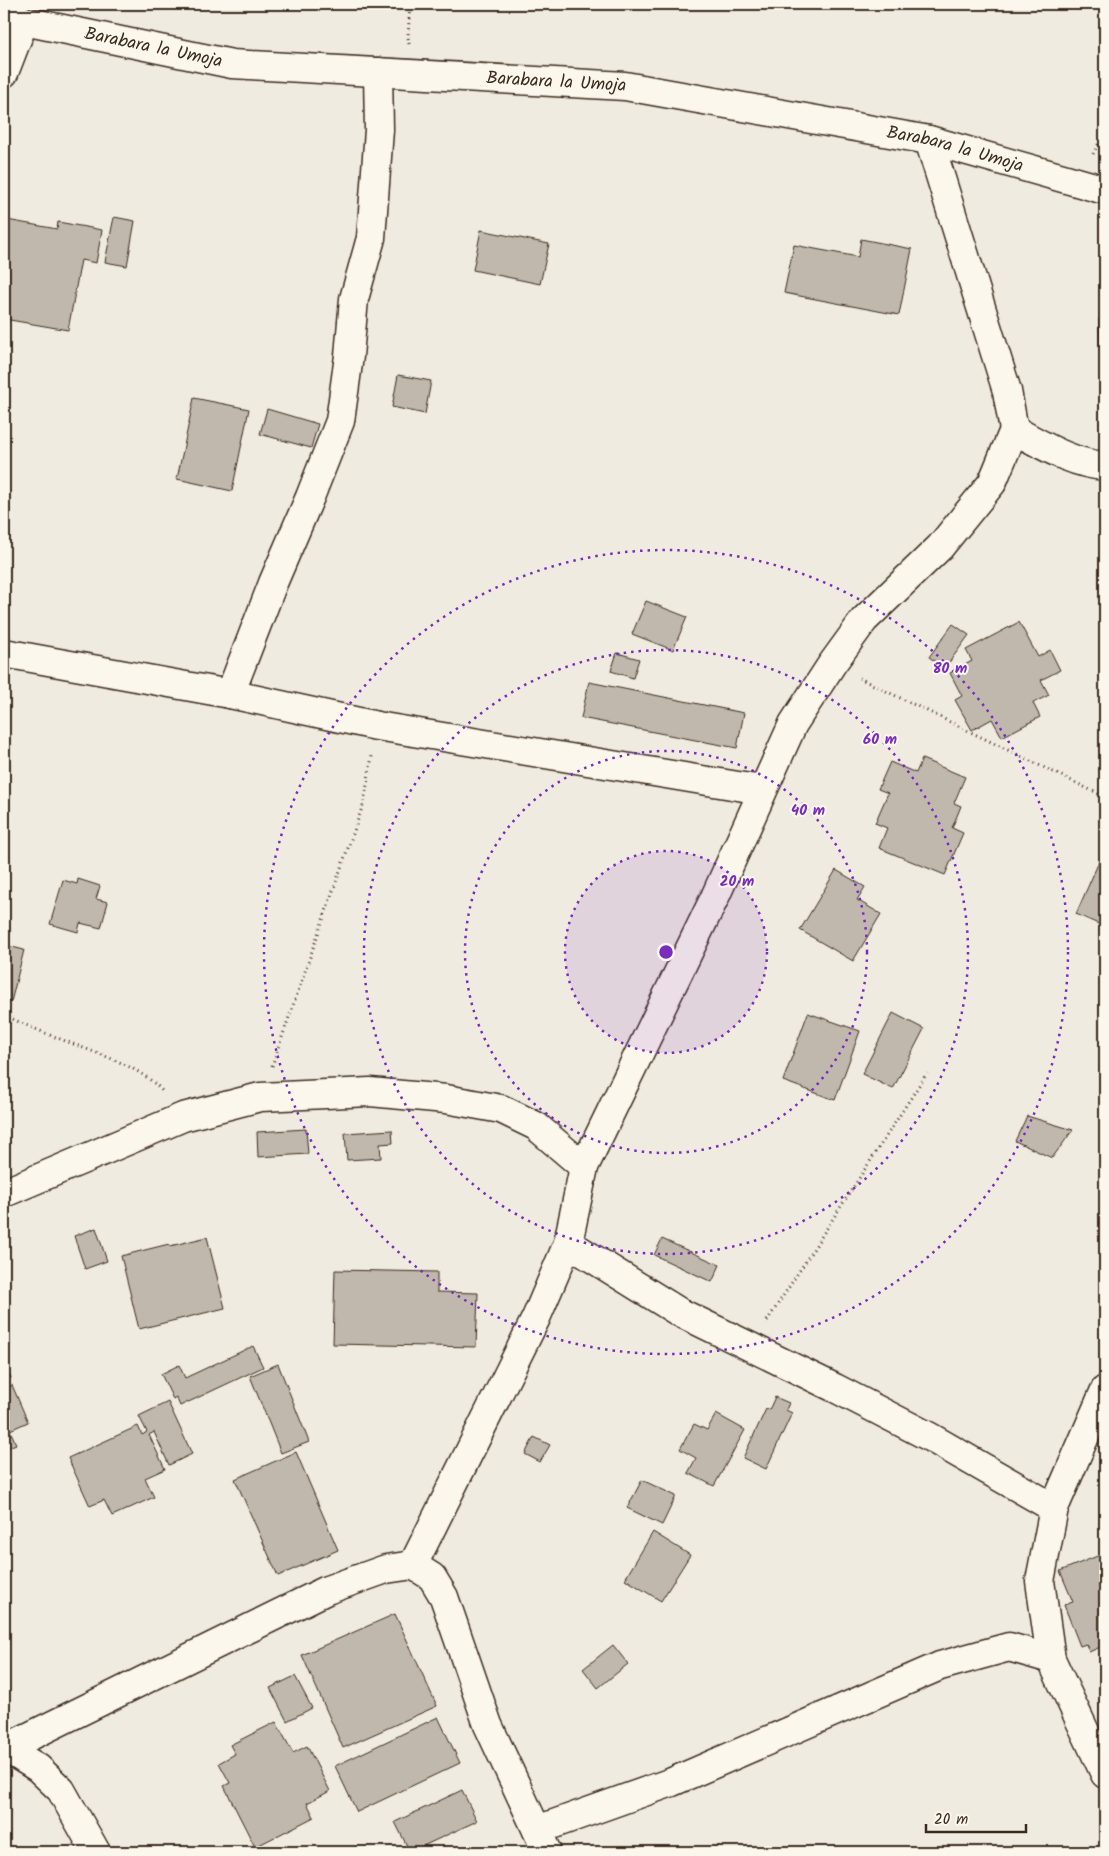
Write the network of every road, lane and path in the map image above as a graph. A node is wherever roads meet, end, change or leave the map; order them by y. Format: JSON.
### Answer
{"nodes":[{"id":1,"x":410,"y":4,"type":"edge"},
{"id":2,"x":14,"y":15,"type":"edge"},
{"id":3,"x":378,"y":72,"type":"junction"},
{"id":4,"x":4,"y":73,"type":"edge"},
{"id":5,"x":414,"y":74,"type":"junction"},
{"id":6,"x":929,"y":140,"type":"junction"},
{"id":7,"x":1105,"y":190,"type":"edge"},
{"id":8,"x":1014,"y":430,"type":"junction"},
{"id":9,"x":1105,"y":466,"type":"edge"},
{"id":10,"x":4,"y":653,"type":"edge"},
{"id":11,"x":832,"y":664,"type":"junction"},
{"id":12,"x":230,"y":694,"type":"junction"},
{"id":13,"x":377,"y":726,"type":"junction"},
{"id":14,"x":762,"y":790,"type":"junction"},
{"id":15,"x":1105,"y":797,"type":"edge"},
{"id":16,"x":4,"y":1015,"type":"edge"},
{"id":17,"x":927,"y":1073,"type":"dead end"},
{"id":18,"x":260,"y":1097,"type":"junction"},
{"id":19,"x":183,"y":1117,"type":"junction"},
{"id":20,"x":584,"y":1167,"type":"junction"},
{"id":21,"x":4,"y":1193,"type":"edge"},
{"id":22,"x":568,"y":1243,"type":"junction"},
{"id":23,"x":750,"y":1347,"type":"junction"},
{"id":24,"x":1105,"y":1390,"type":"edge"},
{"id":25,"x":1054,"y":1508,"type":"junction"},
{"id":26,"x":413,"y":1565,"type":"junction"},
{"id":27,"x":1051,"y":1659,"type":"junction"},
{"id":28,"x":5,"y":1749,"type":"edge"},
{"id":29,"x":1105,"y":1774,"type":"edge"},
{"id":30,"x":542,"y":1841,"type":"edge"},
{"id":31,"x":96,"y":1852,"type":"edge"}],
"edges":[{"from":1,"to":5,"type":"path"},
{"from":2,"to":3,"type":"street","name":"Barabara la Umoja"},
{"from":2,"to":4,"type":"street"},
{"from":3,"to":5,"type":"street","name":"Barabara la Umoja"},
{"from":3,"to":12,"type":"street"},
{"from":5,"to":6,"type":"street","name":"Barabara la Umoja"},
{"from":6,"to":7,"type":"street","name":"Barabara la Umoja"},
{"from":6,"to":8,"type":"street"},
{"from":8,"to":9,"type":"street"},
{"from":8,"to":11,"type":"street"},
{"from":10,"to":12,"type":"street"},
{"from":11,"to":14,"type":"street"},
{"from":11,"to":15,"type":"path"},
{"from":12,"to":13,"type":"street"},
{"from":13,"to":14,"type":"street"},
{"from":13,"to":18,"type":"path"},
{"from":14,"to":20,"type":"street"},
{"from":16,"to":19,"type":"path"},
{"from":17,"to":23,"type":"path"},
{"from":18,"to":19,"type":"street"},
{"from":18,"to":20,"type":"street"},
{"from":19,"to":21,"type":"street"},
{"from":20,"to":22,"type":"street"},
{"from":22,"to":23,"type":"street"},
{"from":22,"to":26,"type":"street"},
{"from":23,"to":25,"type":"street"},
{"from":24,"to":25,"type":"street"},
{"from":25,"to":27,"type":"street"},
{"from":26,"to":28,"type":"street"},
{"from":26,"to":30,"type":"street"},
{"from":27,"to":29,"type":"street"},
{"from":27,"to":30,"type":"street"},
{"from":28,"to":31,"type":"street"}]}
